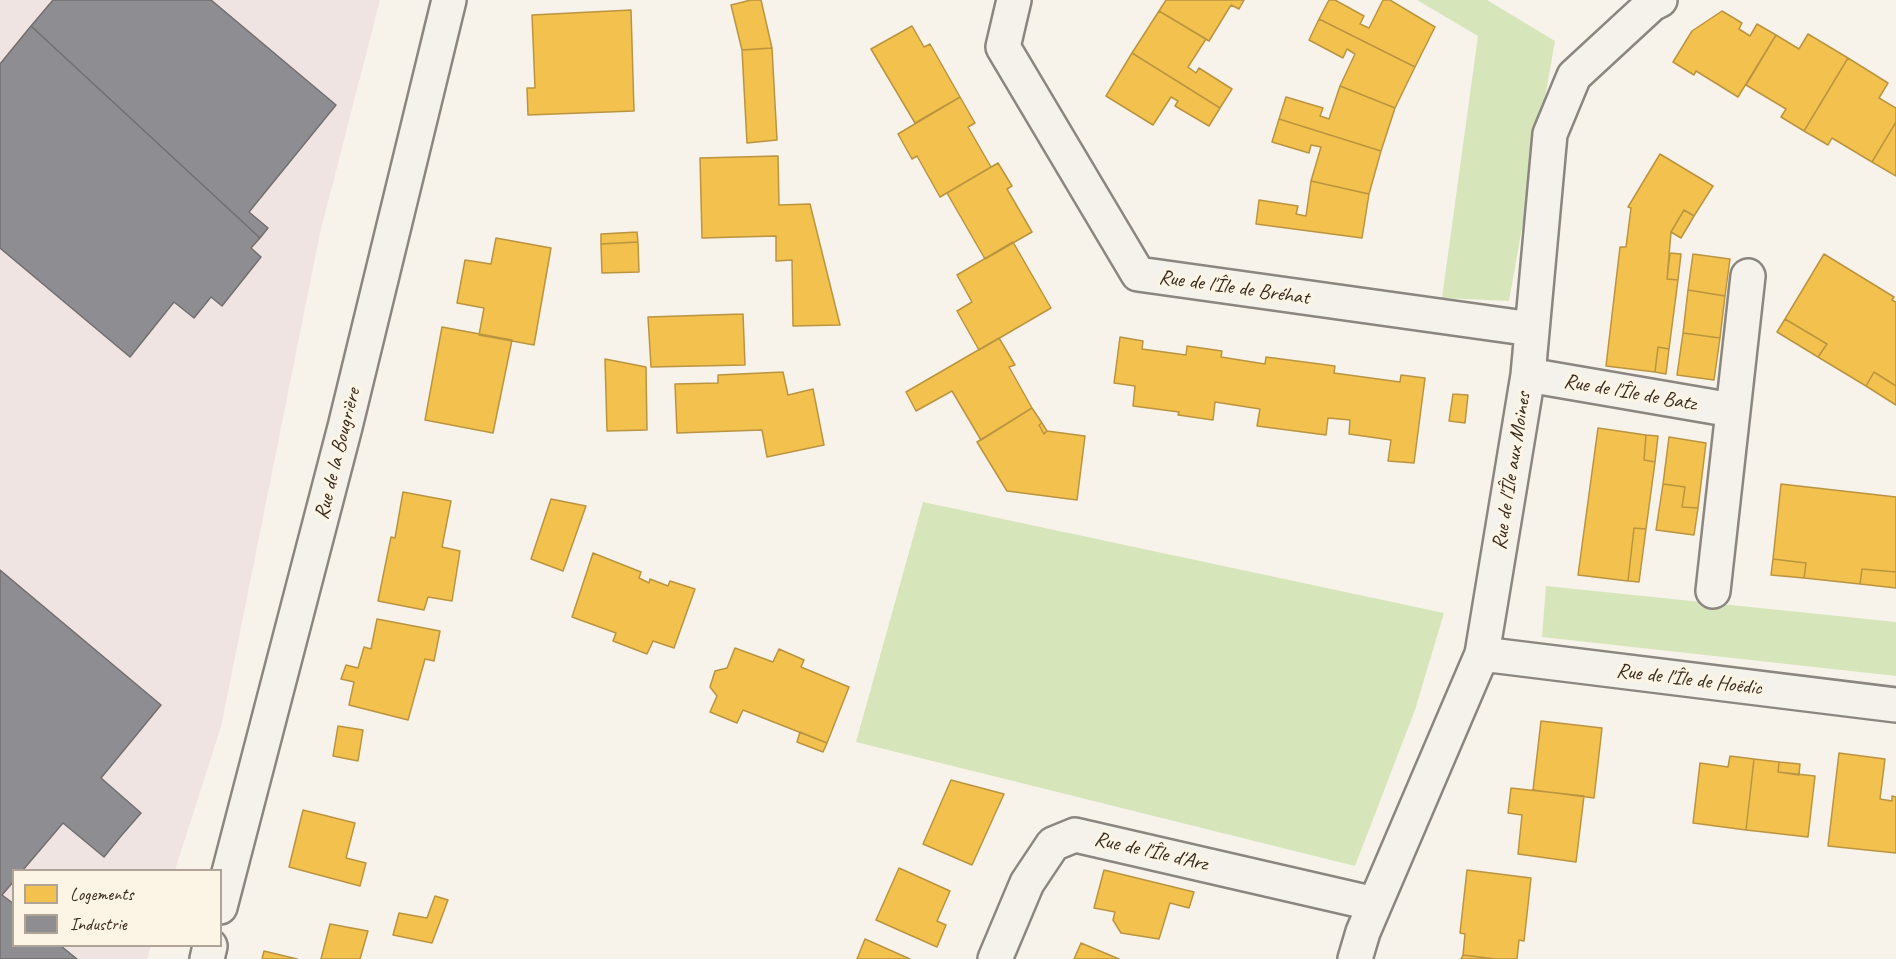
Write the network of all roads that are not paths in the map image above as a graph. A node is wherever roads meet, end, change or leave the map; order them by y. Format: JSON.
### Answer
{"nodes":[{"id":1,"x":449,"y":0,"type":"edge"},
{"id":2,"x":1014,"y":0,"type":"edge"},
{"id":3,"x":1660,"y":0,"type":"edge"},
{"id":4,"x":1748,"y":276,"type":"dead end"},
{"id":5,"x":1532,"y":329,"type":"junction"},
{"id":6,"x":1528,"y":375,"type":"junction"},
{"id":7,"x":1732,"y":410,"type":"junction"},
{"id":8,"x":1713,"y":591,"type":"dead end"},
{"id":9,"x":1482,"y":654,"type":"junction"},
{"id":10,"x":1896,"y":705,"type":"edge"},
{"id":11,"x":222,"y":899,"type":"edge"},
{"id":12,"x":1375,"y":904,"type":"junction"},
{"id":13,"x":995,"y":959,"type":"edge"},
{"id":14,"x":1355,"y":959,"type":"edge"}],
"edges":[{"from":1,"to":11,"type":"street","name":"Rue de la Bougrière"},
{"from":2,"to":5,"type":"street","name":"Rue de l'Île de Bréhat"},
{"from":3,"to":5,"type":"street","name":"Rue de l'Île aux Moines"},
{"from":4,"to":7,"type":"street"},
{"from":5,"to":6,"type":"street","name":"Rue de l'Île aux Moines"},
{"from":6,"to":7,"type":"street","name":"Rue de l'Île de Batz"},
{"from":6,"to":9,"type":"street","name":"Rue de l'Île aux Moines"},
{"from":7,"to":8,"type":"street"},
{"from":9,"to":10,"type":"street","name":"Rue de l'Île de Hoëdic"},
{"from":9,"to":12,"type":"street","name":"Rue de l'Île aux Moines"},
{"from":12,"to":13,"type":"street","name":"Rue de l'Île d'Arz"},
{"from":12,"to":14,"type":"street","name":"Rue de l'Île aux Moines"}]}
